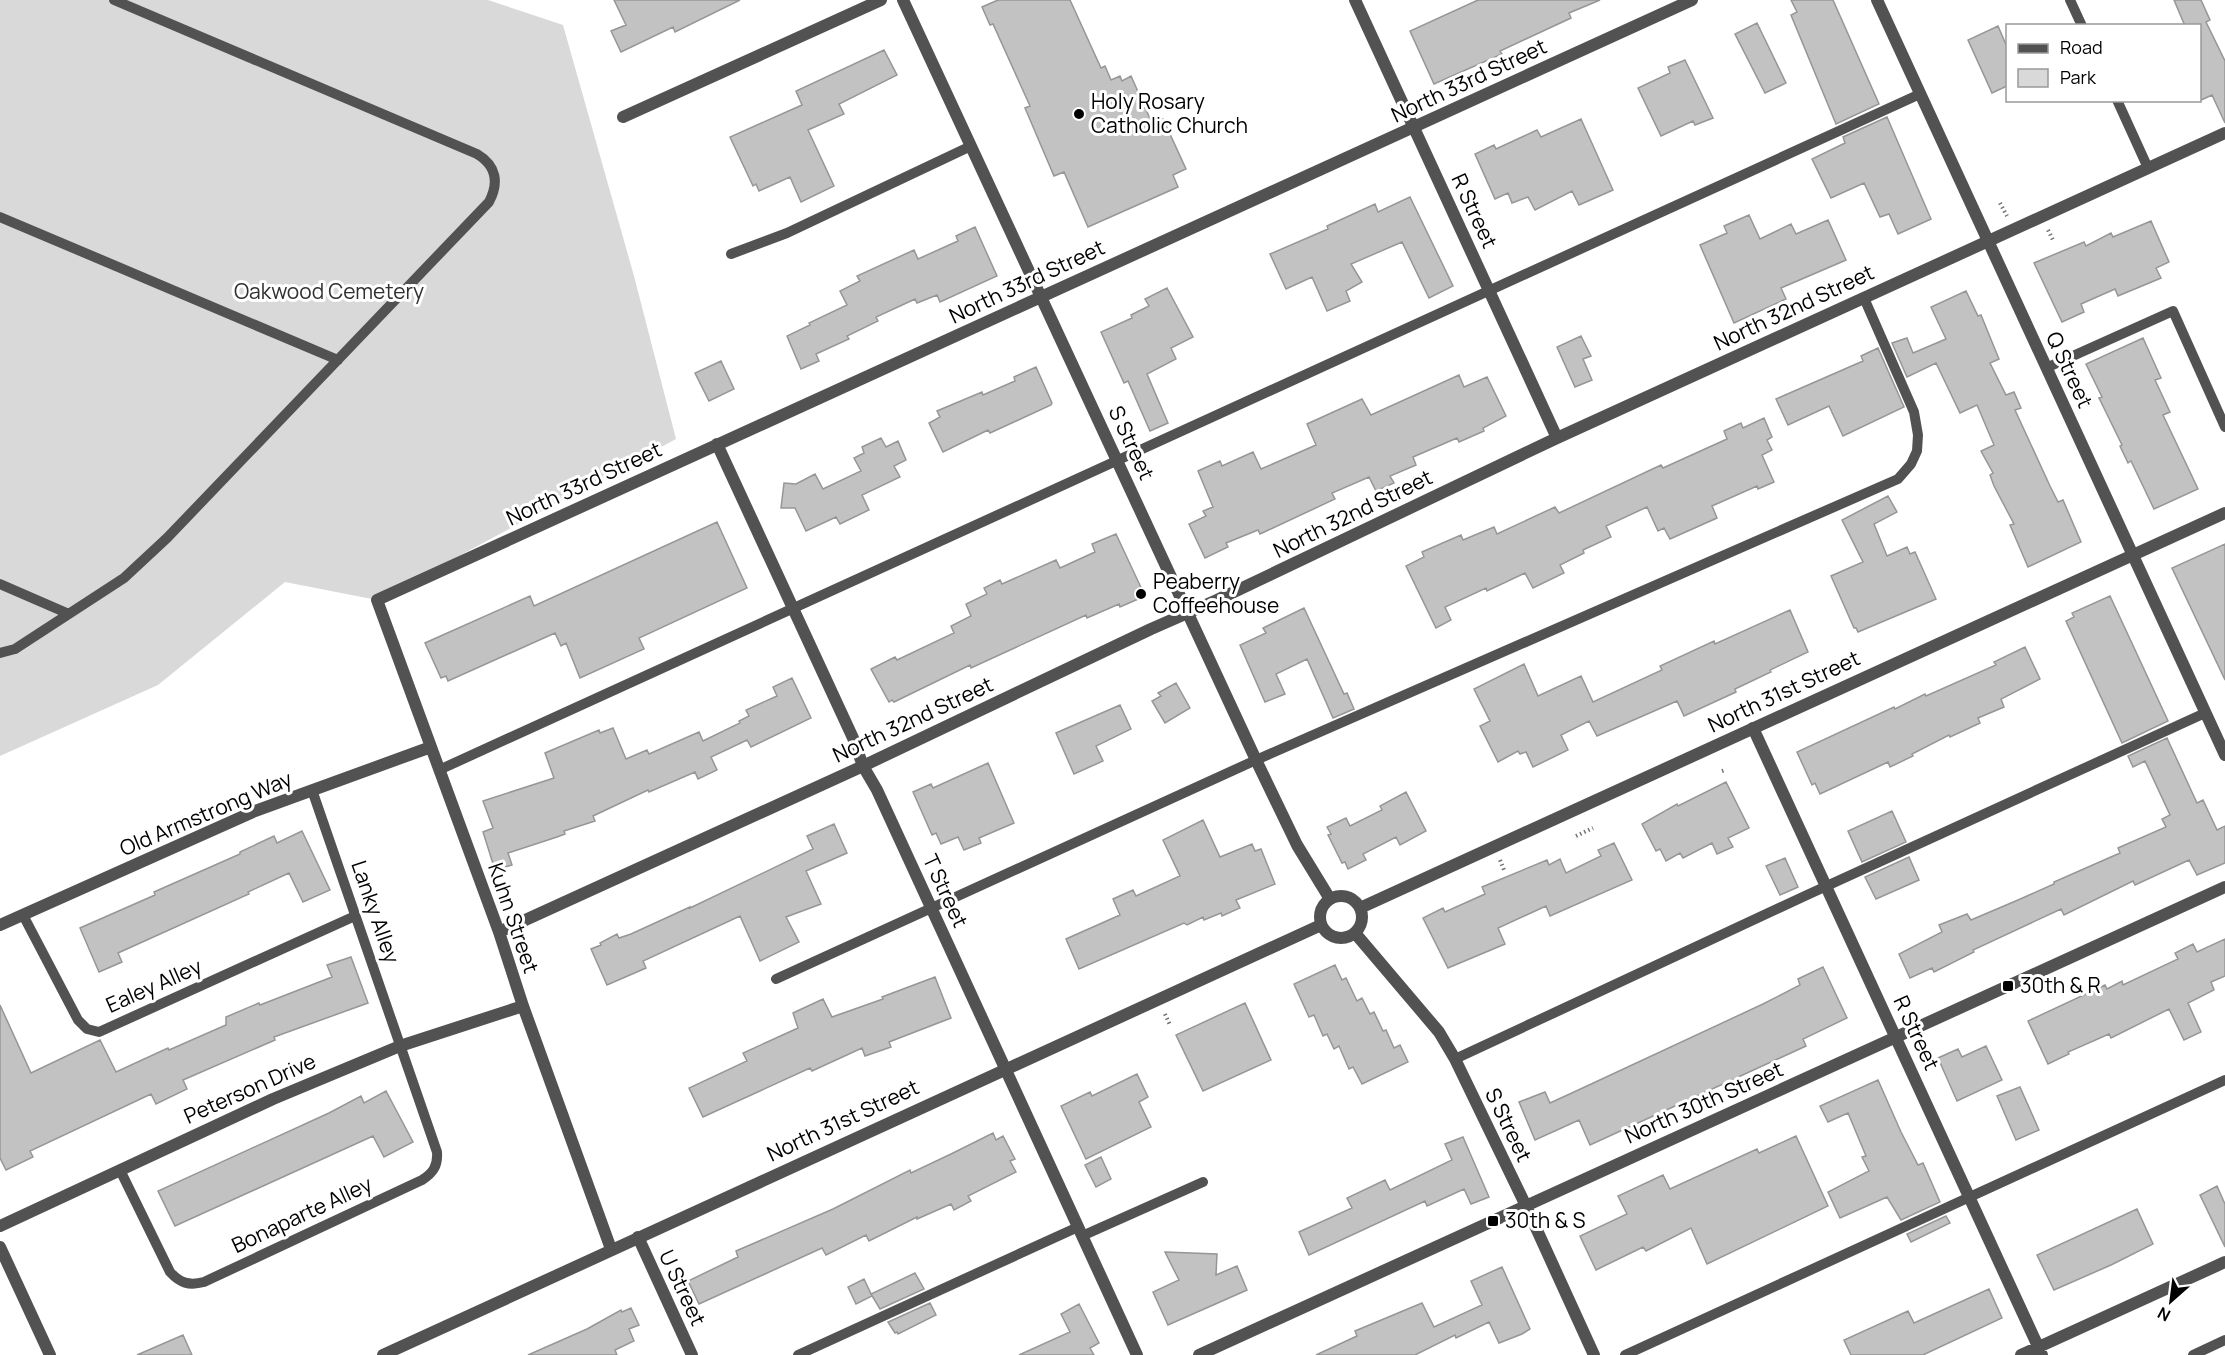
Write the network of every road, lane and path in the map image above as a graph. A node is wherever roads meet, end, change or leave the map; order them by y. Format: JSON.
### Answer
{"nodes":[{"id":1,"x":114,"y":0,"type":"edge"},
{"id":2,"x":881,"y":0,"type":"edge"},
{"id":3,"x":903,"y":0,"type":"edge"},
{"id":4,"x":1355,"y":0,"type":"edge"},
{"id":5,"x":1692,"y":0,"type":"edge"},
{"id":6,"x":1877,"y":0,"type":"edge"},
{"id":7,"x":2070,"y":0,"type":"edge"},
{"id":8,"x":1678,"y":3,"type":"edge"},
{"id":9,"x":2081,"y":24,"type":"edge"},
{"id":10,"x":1920,"y":94,"type":"junction"},
{"id":11,"x":2118,"y":102,"type":"edge"},
{"id":12,"x":623,"y":117,"type":"dead end"},
{"id":13,"x":1414,"y":127,"type":"junction"},
{"id":14,"x":2225,"y":133,"type":"edge"},
{"id":15,"x":971,"y":146,"type":"junction"},
{"id":16,"x":2148,"y":168,"type":"junction"},
{"id":17,"x":2000,"y":203,"type":"dead end"},
{"id":18,"x":2007,"y":216,"type":"dead end"},
{"id":19,"x":0,"y":217,"type":"edge"},
{"id":20,"x":1988,"y":241,"type":"junction"},
{"id":21,"x":730,"y":254,"type":"dead end"},
{"id":22,"x":1490,"y":291,"type":"junction"},
{"id":23,"x":1041,"y":297,"type":"junction"},
{"id":24,"x":1864,"y":298,"type":"junction"},
{"id":25,"x":338,"y":360,"type":"junction"},
{"id":26,"x":2046,"y":368,"type":"junction"},
{"id":27,"x":2225,"y":427,"type":"edge"},
{"id":28,"x":1557,"y":438,"type":"junction"},
{"id":29,"x":717,"y":444,"type":"junction"},
{"id":30,"x":1118,"y":460,"type":"junction"},
{"id":31,"x":2225,"y":513,"type":"edge"},
{"id":32,"x":2133,"y":555,"type":"junction"},
{"id":33,"x":0,"y":584,"type":"edge"},
{"id":34,"x":377,"y":600,"type":"joint"},
{"id":35,"x":793,"y":608,"type":"junction"},
{"id":36,"x":69,"y":614,"type":"junction"},
{"id":37,"x":1188,"y":614,"type":"junction"},
{"id":38,"x":0,"y":653,"type":"edge"},
{"id":39,"x":2205,"y":713,"type":"junction"},
{"id":40,"x":1754,"y":728,"type":"junction"},
{"id":41,"x":431,"y":747,"type":"junction"},
{"id":42,"x":2225,"y":755,"type":"edge"},
{"id":43,"x":1256,"y":760,"type":"junction"},
{"id":44,"x":863,"y":766,"type":"junction"},
{"id":45,"x":439,"y":770,"type":"junction"},
{"id":46,"x":312,"y":790,"type":"junction"},
{"id":47,"x":1593,"y":828,"type":"dead end"},
{"id":48,"x":1576,"y":836,"type":"dead end"},
{"id":49,"x":1826,"y":886,"type":"junction"},
{"id":50,"x":2225,"y":887,"type":"edge"},
{"id":51,"x":1330,"y":899,"type":"junction"},
{"id":52,"x":931,"y":908,"type":"junction"},
{"id":53,"x":1360,"y":908,"type":"junction"},
{"id":54,"x":23,"y":915,"type":"junction"},
{"id":55,"x":356,"y":916,"type":"junction"},
{"id":56,"x":0,"y":925,"type":"edge"},
{"id":57,"x":1321,"y":925,"type":"junction"},
{"id":58,"x":499,"y":932,"type":"junction"},
{"id":59,"x":1355,"y":933,"type":"junction"},
{"id":60,"x":776,"y":979,"type":"dead end"},
{"id":61,"x":523,"y":1006,"type":"junction"},
{"id":62,"x":1167,"y":1018,"type":"dead end"},
{"id":63,"x":1170,"y":1026,"type":"dead end"},
{"id":64,"x":1896,"y":1037,"type":"junction"},
{"id":65,"x":400,"y":1046,"type":"junction"},
{"id":66,"x":1455,"y":1059,"type":"junction"},
{"id":67,"x":1005,"y":1069,"type":"junction"},
{"id":68,"x":2225,"y":1080,"type":"edge"},
{"id":69,"x":120,"y":1170,"type":"junction"},
{"id":70,"x":1203,"y":1182,"type":"dead end"},
{"id":71,"x":1970,"y":1197,"type":"junction"},
{"id":72,"x":1526,"y":1206,"type":"junction"},
{"id":73,"x":0,"y":1226,"type":"edge"},
{"id":74,"x":1080,"y":1232,"type":"junction"},
{"id":75,"x":638,"y":1237,"type":"junction"},
{"id":76,"x":0,"y":1247,"type":"edge"},
{"id":77,"x":611,"y":1249,"type":"junction"},
{"id":78,"x":2225,"y":1262,"type":"edge"},
{"id":79,"x":2225,"y":1340,"type":"edge"},
{"id":80,"x":2041,"y":1351,"type":"edge"},
{"id":81,"x":50,"y":1355,"type":"edge"},
{"id":82,"x":383,"y":1355,"type":"edge"},
{"id":83,"x":692,"y":1355,"type":"edge"},
{"id":84,"x":798,"y":1355,"type":"edge"},
{"id":85,"x":1137,"y":1355,"type":"edge"},
{"id":86,"x":1199,"y":1355,"type":"edge"},
{"id":87,"x":1594,"y":1355,"type":"edge"},
{"id":88,"x":1625,"y":1355,"type":"edge"},
{"id":89,"x":2021,"y":1355,"type":"edge"},
{"id":90,"x":2193,"y":1355,"type":"edge"}],
"edges":[{"from":1,"to":25,"type":"lane"},
{"from":2,"to":12,"type":"street"},
{"from":3,"to":15,"type":"street","name":"S Street"},
{"from":4,"to":13,"type":"street","name":"R Street"},
{"from":5,"to":8,"type":"street","name":"North 33rd Street"},
{"from":6,"to":10,"type":"street","name":"Q Street"},
{"from":7,"to":9,"type":"lane"},
{"from":8,"to":13,"type":"street","name":"North 33rd Street"},
{"from":10,"to":20,"type":"street","name":"Q Street"},
{"from":10,"to":22,"type":"lane"},
{"from":11,"to":16,"type":"lane"},
{"from":13,"to":22,"type":"street","name":"R Street"},
{"from":13,"to":23,"type":"street","name":"North 33rd Street"},
{"from":14,"to":16,"type":"street","name":"North 32nd Street"},
{"from":15,"to":21,"type":"lane"},
{"from":15,"to":23,"type":"street","name":"S Street"},
{"from":16,"to":20,"type":"street","name":"North 32nd Street"},
{"from":17,"to":18,"type":"path"},
{"from":19,"to":25,"type":"lane"},
{"from":20,"to":24,"type":"street","name":"North 32nd Street"},
{"from":20,"to":26,"type":"street","name":"Q Street"},
{"from":22,"to":28,"type":"street","name":"R Street"},
{"from":22,"to":30,"type":"lane"},
{"from":23,"to":29,"type":"street","name":"North 33rd Street"},
{"from":23,"to":30,"type":"street","name":"S Street"},
{"from":24,"to":28,"type":"street","name":"North 32nd Street"},
{"from":24,"to":43,"type":"lane"},
{"from":25,"to":36,"type":"lane"},
{"from":26,"to":27,"type":"lane"},
{"from":26,"to":32,"type":"street","name":"Q Street"},
{"from":28,"to":37,"type":"street","name":"North 32nd Street"},
{"from":29,"to":34,"type":"street","name":"North 33rd Street"},
{"from":29,"to":35,"type":"street","name":"T Street"},
{"from":30,"to":35,"type":"lane"},
{"from":30,"to":37,"type":"street","name":"S Street"},
{"from":31,"to":32,"type":"street","name":"North 31st Street"},
{"from":32,"to":39,"type":"street","name":"Q Street"},
{"from":32,"to":40,"type":"street","name":"North 31st Street"},
{"from":33,"to":36,"type":"lane"},
{"from":34,"to":41,"type":"street","name":"Kuhn Street"},
{"from":35,"to":44,"type":"street","name":"T Street"},
{"from":35,"to":45,"type":"lane"},
{"from":36,"to":38,"type":"lane"},
{"from":37,"to":43,"type":"street","name":"S Street"},
{"from":37,"to":44,"type":"street","name":"North 32nd Street"},
{"from":39,"to":42,"type":"street","name":"Q Street"},
{"from":39,"to":49,"type":"lane"},
{"from":40,"to":49,"type":"street","name":"R Street"},
{"from":40,"to":53,"type":"street","name":"North 31st Street"},
{"from":41,"to":45,"type":"street","name":"Kuhn Street"},
{"from":41,"to":46,"type":"street","name":"Old Armstrong Way"},
{"from":43,"to":51,"type":"street","name":"S Street"},
{"from":43,"to":52,"type":"lane"},
{"from":44,"to":52,"type":"street","name":"T Street"},
{"from":44,"to":58,"type":"street","name":"North 32nd Street"},
{"from":45,"to":58,"type":"street","name":"Kuhn Street"},
{"from":46,"to":54,"type":"street","name":"Old Armstrong Way"},
{"from":46,"to":55,"type":"lane","name":"Lanky Alley"},
{"from":47,"to":48,"type":"path"},
{"from":49,"to":64,"type":"street","name":"R Street"},
{"from":49,"to":66,"type":"lane"},
{"from":50,"to":64,"type":"street","name":"North 30th Street"},
{"from":51,"to":53,"type":"street"},
{"from":51,"to":57,"type":"street"},
{"from":52,"to":60,"type":"lane"},
{"from":52,"to":67,"type":"street","name":"T Street"},
{"from":53,"to":59,"type":"street"},
{"from":54,"to":55,"type":"lane","name":"Ealey Alley"},
{"from":54,"to":56,"type":"street","name":"Old Armstrong Way"},
{"from":55,"to":65,"type":"lane","name":"Lanky Alley"},
{"from":57,"to":59,"type":"street"},
{"from":57,"to":67,"type":"street","name":"North 31st Street"},
{"from":58,"to":61,"type":"street","name":"Kuhn Street"},
{"from":59,"to":66,"type":"street","name":"S Street"},
{"from":61,"to":65,"type":"street","name":"Peterson Drive"},
{"from":61,"to":77,"type":"street","name":"Kuhn Street"},
{"from":62,"to":63,"type":"path"},
{"from":64,"to":71,"type":"street","name":"R Street"},
{"from":64,"to":72,"type":"street","name":"North 30th Street"},
{"from":65,"to":69,"type":"street","name":"Peterson Drive"},
{"from":65,"to":69,"type":"lane","name":"Bonaparte Alley"},
{"from":66,"to":72,"type":"street","name":"S Street"},
{"from":67,"to":74,"type":"street","name":"T Street"},
{"from":67,"to":75,"type":"street","name":"North 31st Street"},
{"from":68,"to":71,"type":"lane"},
{"from":69,"to":73,"type":"street","name":"Peterson Drive"},
{"from":70,"to":74,"type":"lane"},
{"from":71,"to":80,"type":"street","name":"R Street"},
{"from":71,"to":88,"type":"lane"},
{"from":72,"to":86,"type":"street","name":"North 30th Street"},
{"from":72,"to":87,"type":"street","name":"S Street"},
{"from":74,"to":84,"type":"lane"},
{"from":74,"to":85,"type":"street","name":"T Street"},
{"from":75,"to":77,"type":"street","name":"North 31st Street"},
{"from":75,"to":83,"type":"street","name":"U Street"},
{"from":76,"to":81,"type":"street"},
{"from":77,"to":82,"type":"street","name":"North 31st Street"},
{"from":78,"to":80,"type":"street"},
{"from":79,"to":90,"type":"lane"},
{"from":80,"to":89,"type":"street"}]}
